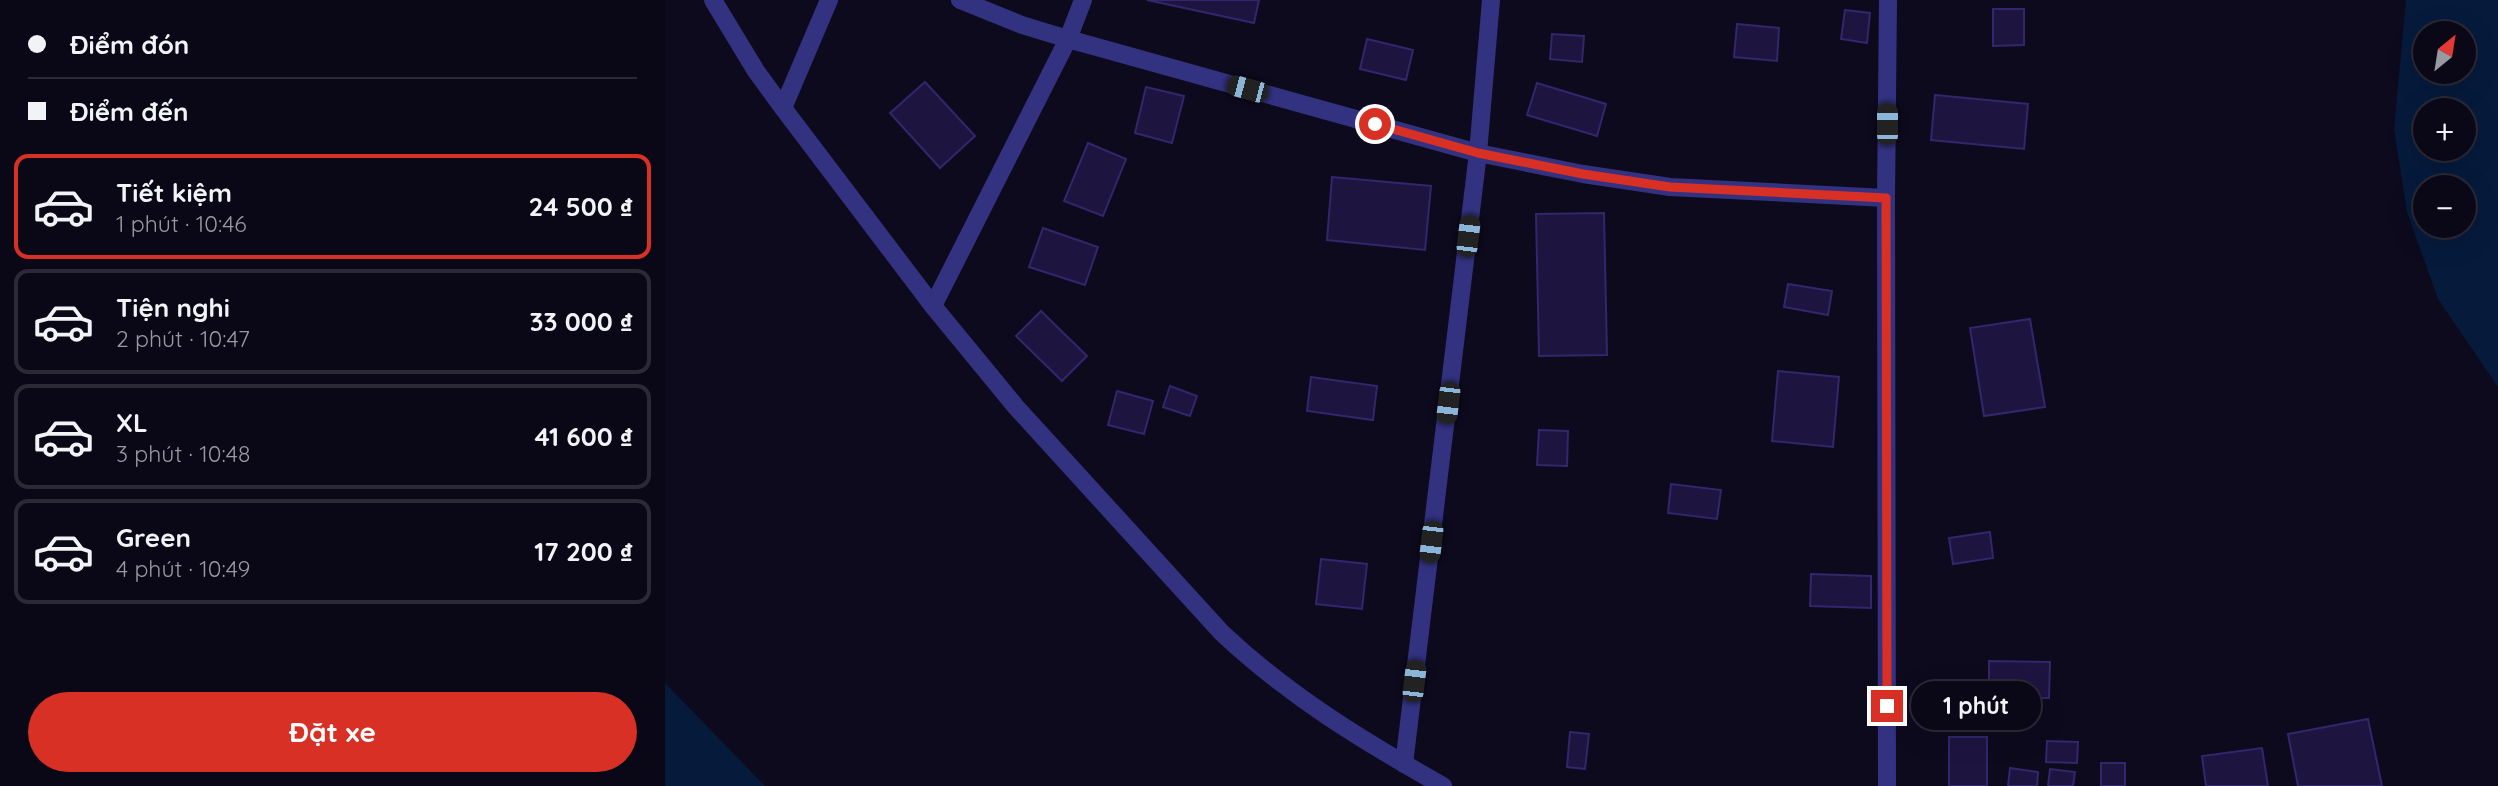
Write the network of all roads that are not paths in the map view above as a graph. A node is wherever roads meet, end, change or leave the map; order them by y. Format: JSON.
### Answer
{"nodes":[{"id":1,"x":713,"y":0,"type":"edge"},
{"id":2,"x":829,"y":0,"type":"edge"},
{"id":3,"x":960,"y":0,"type":"edge"},
{"id":4,"x":1083,"y":0,"type":"edge"},
{"id":5,"x":1491,"y":0,"type":"edge"},
{"id":6,"x":1888,"y":0,"type":"edge"},
{"id":7,"x":1068,"y":39,"type":"junction"},
{"id":8,"x":783,"y":108,"type":"junction"},
{"id":9,"x":1478,"y":153,"type":"junction"},
{"id":10,"x":1886,"y":198,"type":"junction"},
{"id":11,"x":933,"y":306,"type":"junction"},
{"id":12,"x":1404,"y":764,"type":"junction"},
{"id":13,"x":1443,"y":786,"type":"edge"},
{"id":14,"x":1887,"y":786,"type":"edge"}],
"edges":[{"from":1,"to":8,"type":"street"},
{"from":2,"to":8,"type":"street"},
{"from":3,"to":7,"type":"street"},
{"from":4,"to":7,"type":"street"},
{"from":5,"to":9,"type":"street"},
{"from":6,"to":10,"type":"street"},
{"from":7,"to":9,"type":"street"},
{"from":7,"to":11,"type":"street"},
{"from":8,"to":11,"type":"street"},
{"from":9,"to":10,"type":"street"},
{"from":9,"to":12,"type":"street"},
{"from":10,"to":14,"type":"street"},
{"from":11,"to":12,"type":"street"},
{"from":12,"to":13,"type":"street"}]}
